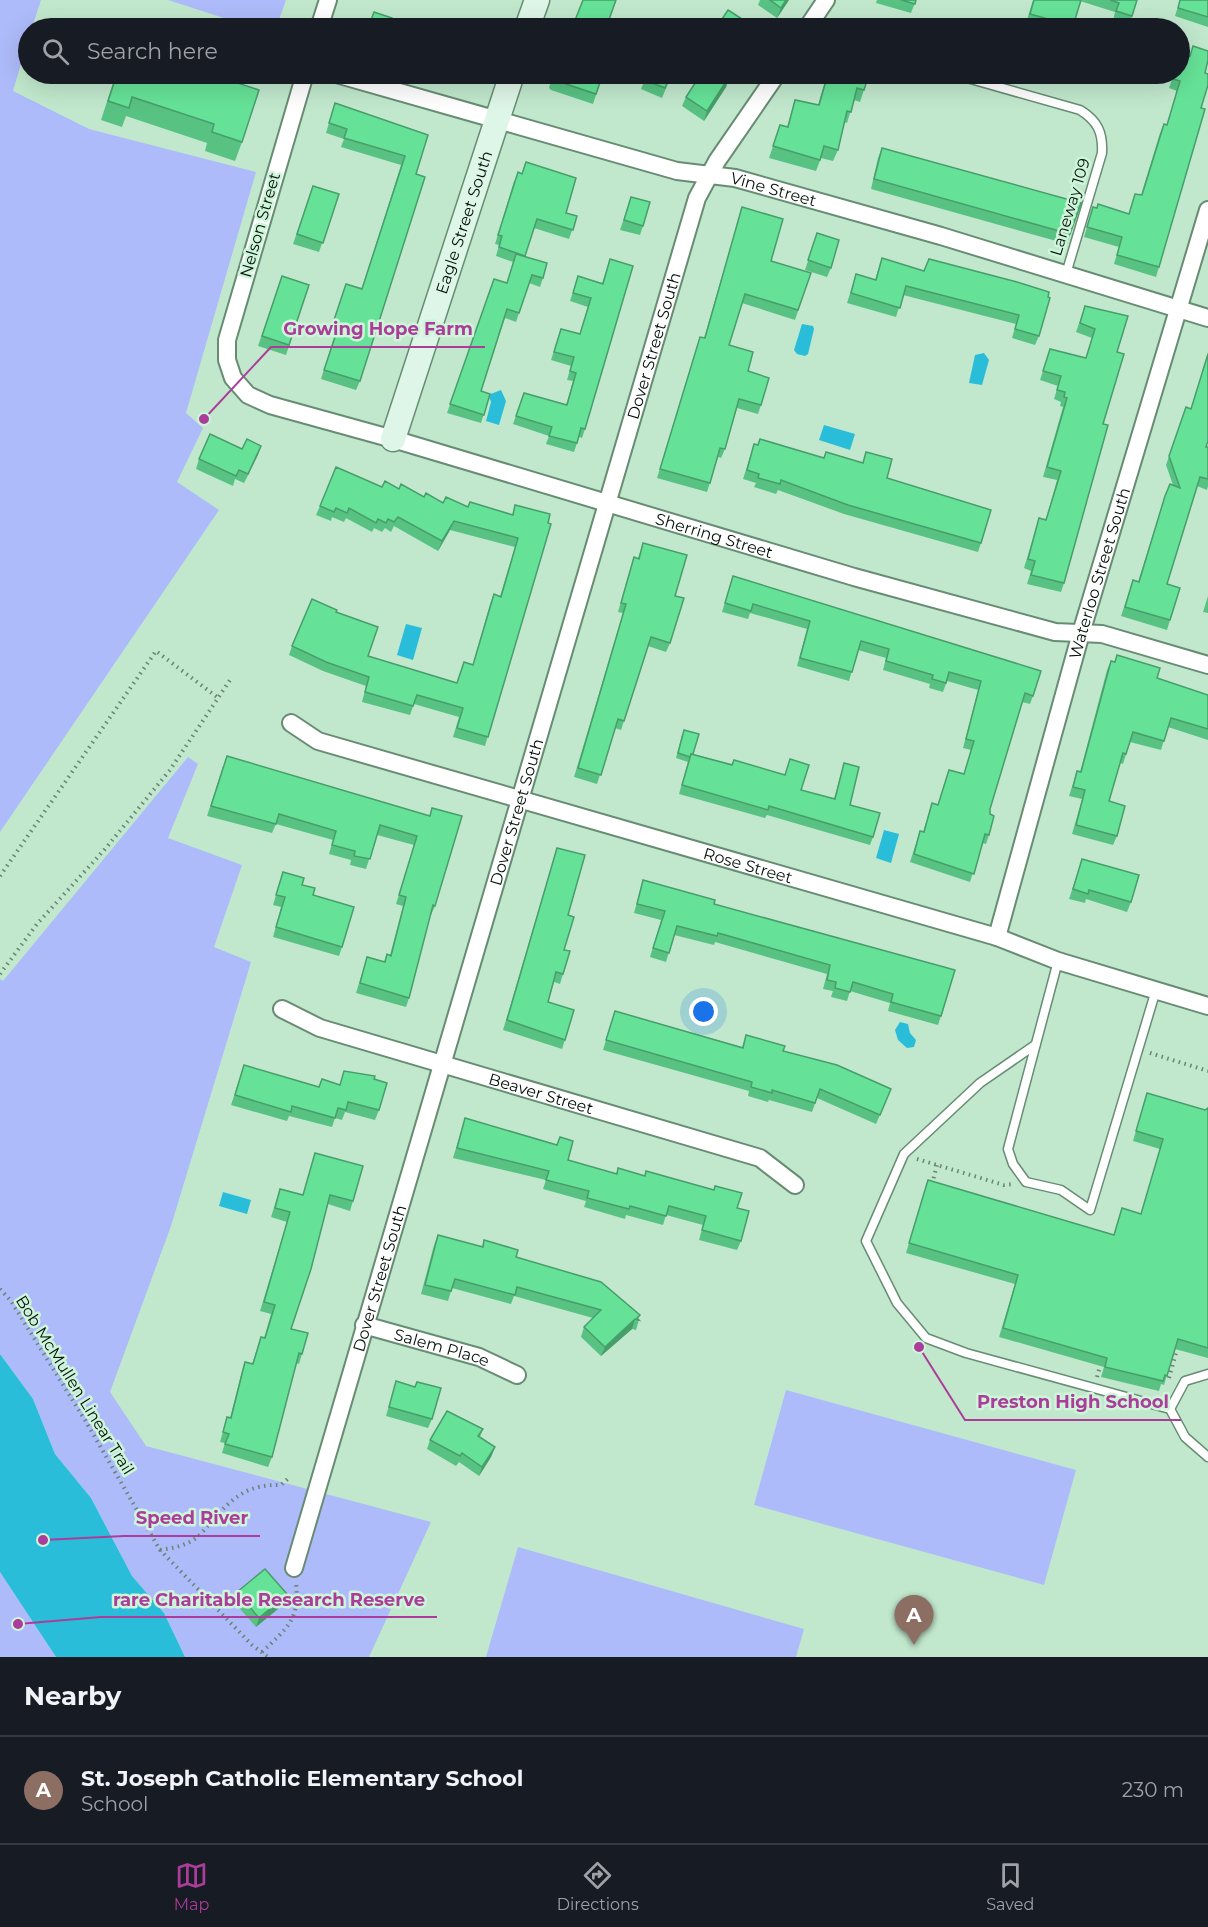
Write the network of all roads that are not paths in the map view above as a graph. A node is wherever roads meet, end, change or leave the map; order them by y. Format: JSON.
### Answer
{"nodes":[{"id":1,"x":328,"y":0,"type":"edge"},
{"id":2,"x":537,"y":0,"type":"edge"},
{"id":3,"x":826,"y":0,"type":"edge"},
{"id":4,"x":322,"y":18,"type":"edge"},
{"id":5,"x":531,"y":18,"type":"edge"},
{"id":6,"x":814,"y":18,"type":"edge"},
{"id":7,"x":302,"y":84,"type":"edge"},
{"id":8,"x":371,"y":84,"type":"edge"},
{"id":9,"x":509,"y":84,"type":"edge"},
{"id":10,"x":770,"y":84,"type":"edge"},
{"id":11,"x":988,"y":84,"type":"edge"},
{"id":12,"x":496,"y":120,"type":"junction"},
{"id":13,"x":709,"y":175,"type":"junction"},
{"id":14,"x":1208,"y":210,"type":"edge"},
{"id":15,"x":1066,"y":274,"type":"junction"},
{"id":16,"x":1178,"y":309,"type":"junction"},
{"id":17,"x":1208,"y":318,"type":"edge"},
{"id":18,"x":233,"y":378,"type":"joint"},
{"id":19,"x":393,"y":439,"type":"junction"},
{"id":20,"x":607,"y":504,"type":"junction"},
{"id":21,"x":1081,"y":633,"type":"junction"},
{"id":22,"x":1208,"y":665,"type":"edge"},
{"id":23,"x":291,"y":723,"type":"dead end"},
{"id":24,"x":520,"y":800,"type":"junction"},
{"id":25,"x":998,"y":937,"type":"junction"},
{"id":26,"x":1058,"y":961,"type":"junction"},
{"id":27,"x":1156,"y":990,"type":"junction"},
{"id":28,"x":1208,"y":1006,"type":"edge"},
{"id":29,"x":282,"y":1009,"type":"dead end"},
{"id":30,"x":1035,"y":1045,"type":"junction"},
{"id":31,"x":442,"y":1064,"type":"junction"},
{"id":32,"x":795,"y":1185,"type":"dead end"},
{"id":33,"x":364,"y":1325,"type":"junction"},
{"id":34,"x":1208,"y":1374,"type":"edge"},
{"id":35,"x":517,"y":1375,"type":"dead end"},
{"id":36,"x":1170,"y":1409,"type":"junction"},
{"id":37,"x":1208,"y":1457,"type":"edge"},
{"id":38,"x":294,"y":1568,"type":"road end"}],
"edges":[{"from":1,"to":4,"type":"street"},
{"from":2,"to":5,"type":"street"},
{"from":3,"to":6,"type":"street"},
{"from":7,"to":18,"type":"street","name":"Nelson Street"},
{"from":8,"to":12,"type":"street","name":"Vine Street"},
{"from":9,"to":12,"type":"street","name":"Eagle Street South"},
{"from":10,"to":13,"type":"street","name":"Dover Street South"},
{"from":11,"to":15,"type":"lane","name":"Laneway 109"},
{"from":12,"to":13,"type":"street","name":"Vine Street"},
{"from":12,"to":19,"type":"street","name":"Eagle Street South"},
{"from":13,"to":15,"type":"street","name":"Vine Street"},
{"from":13,"to":20,"type":"street","name":"Dover Street South"},
{"from":14,"to":16,"type":"street","name":"Waterloo Street South"},
{"from":15,"to":16,"type":"street","name":"Vine Street"},
{"from":16,"to":17,"type":"street","name":"Vine Street"},
{"from":16,"to":21,"type":"street","name":"Waterloo Street South"},
{"from":18,"to":19,"type":"street","name":"Sherring Street"},
{"from":19,"to":20,"type":"street","name":"Sherring Street"},
{"from":20,"to":21,"type":"street","name":"Sherring Street"},
{"from":20,"to":24,"type":"street","name":"Dover Street South"},
{"from":21,"to":22,"type":"street","name":"Sherring Street"},
{"from":21,"to":25,"type":"street","name":"Waterloo Street South"},
{"from":23,"to":24,"type":"street","name":"Rose Street"},
{"from":24,"to":25,"type":"street","name":"Rose Street"},
{"from":24,"to":31,"type":"street","name":"Dover Street South"},
{"from":25,"to":26,"type":"street","name":"Rose Street"},
{"from":26,"to":27,"type":"street","name":"Rose Street"},
{"from":26,"to":30,"type":"lane"},
{"from":27,"to":28,"type":"street","name":"Rose Street"},
{"from":27,"to":30,"type":"lane"},
{"from":29,"to":31,"type":"street","name":"Beaver Street"},
{"from":30,"to":36,"type":"lane"},
{"from":31,"to":32,"type":"street","name":"Beaver Street"},
{"from":31,"to":33,"type":"street","name":"Dover Street South"},
{"from":33,"to":35,"type":"street","name":"Salem Place"},
{"from":33,"to":38,"type":"street","name":"Dover Street South"},
{"from":34,"to":36,"type":"lane"},
{"from":36,"to":37,"type":"lane"}]}
